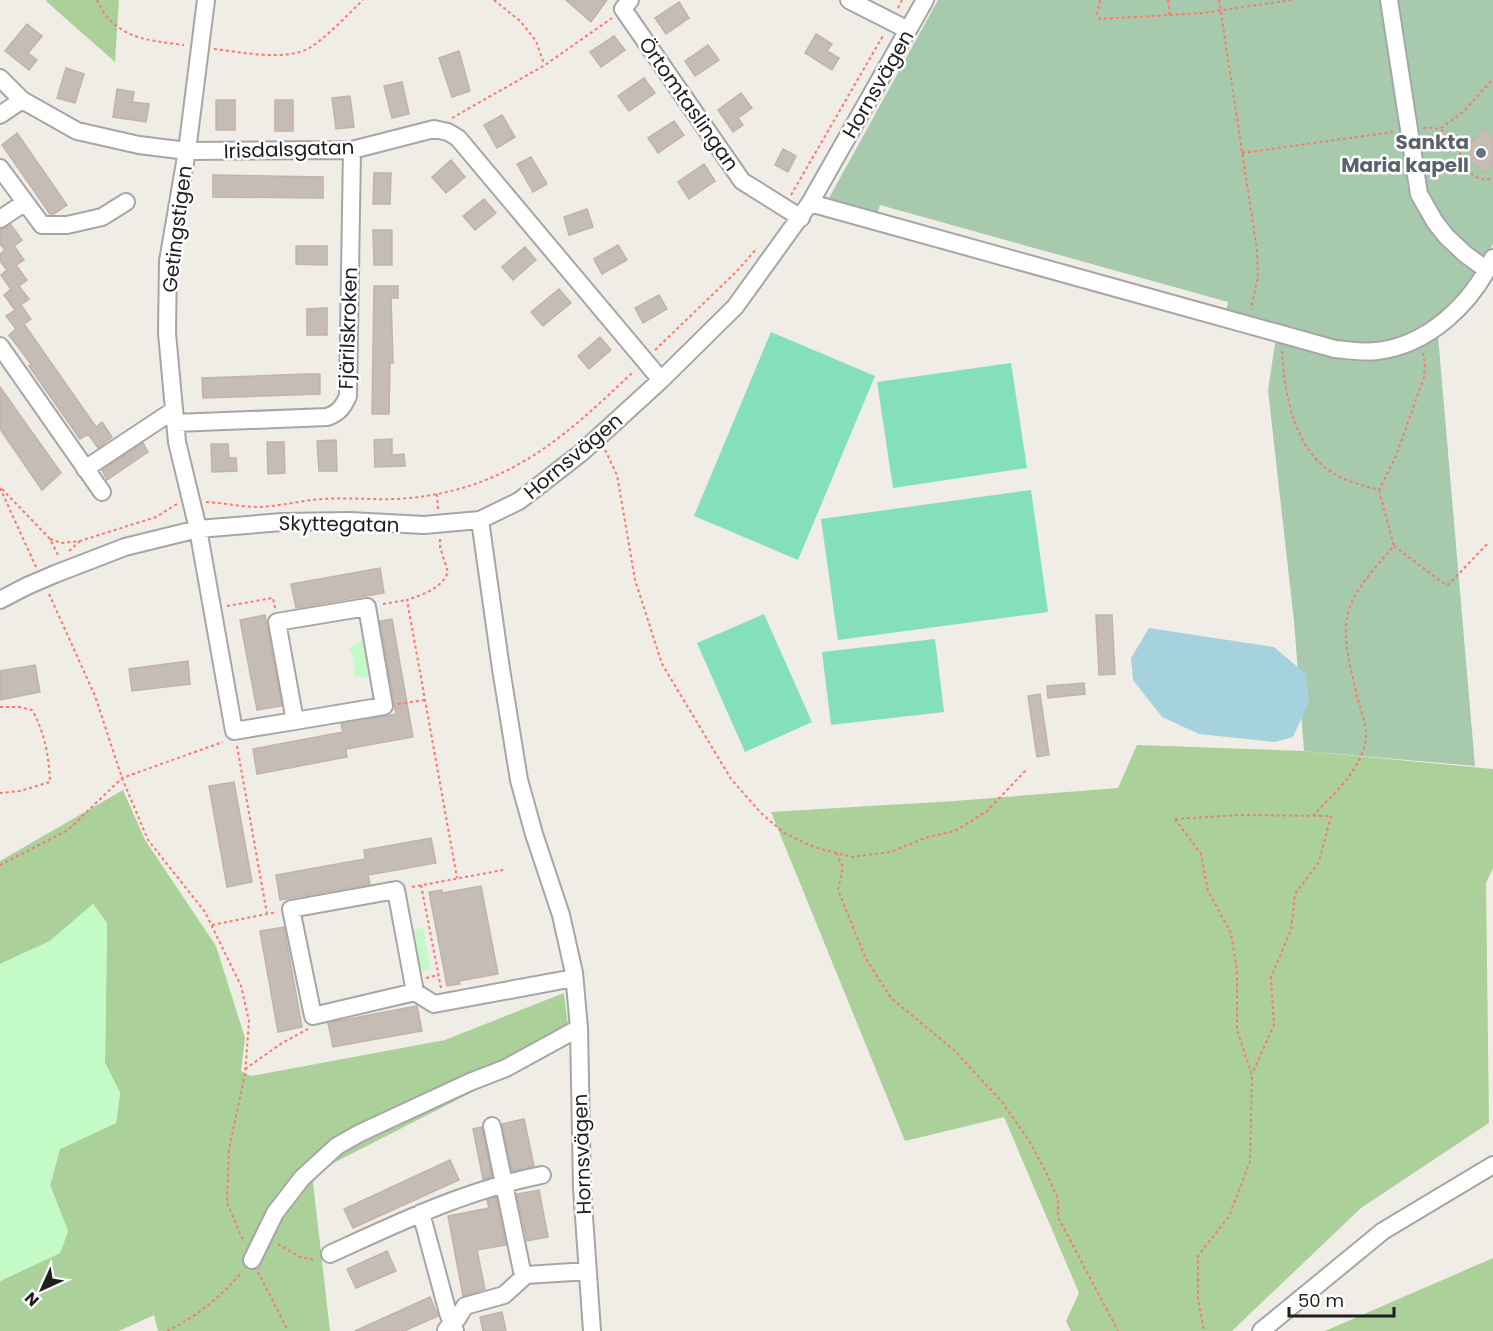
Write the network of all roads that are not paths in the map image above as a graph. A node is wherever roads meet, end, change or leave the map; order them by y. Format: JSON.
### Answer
{"nodes":[{"id":1,"x":206,"y":0,"type":"edge"},
{"id":2,"x":849,"y":0,"type":"edge"},
{"id":3,"x":925,"y":0,"type":"edge"},
{"id":4,"x":1389,"y":0,"type":"edge"},
{"id":5,"x":627,"y":5,"type":"edge"},
{"id":6,"x":908,"y":30,"type":"junction"},
{"id":7,"x":0,"y":78,"type":"edge"},
{"id":8,"x":22,"y":100,"type":"junction"},
{"id":9,"x":0,"y":116,"type":"edge"},
{"id":10,"x":352,"y":150,"type":"junction"},
{"id":11,"x":187,"y":151,"type":"junction"},
{"id":12,"x":0,"y":168,"type":"edge"},
{"id":13,"x":126,"y":202,"type":"dead end"},
{"id":14,"x":24,"y":203,"type":"junction"},
{"id":15,"x":810,"y":203,"type":"junction"},
{"id":16,"x":801,"y":218,"type":"junction"},
{"id":17,"x":0,"y":219,"type":"edge"},
{"id":18,"x":1490,"y":264,"type":"edge"},
{"id":19,"x":0,"y":346,"type":"edge"},
{"id":20,"x":661,"y":380,"type":"junction"},
{"id":21,"x":175,"y":416,"type":"junction"},
{"id":22,"x":85,"y":469,"type":"junction"},
{"id":23,"x":102,"y":492,"type":"dead end"},
{"id":24,"x":480,"y":520,"type":"junction"},
{"id":25,"x":198,"y":529,"type":"junction"},
{"id":26,"x":0,"y":600,"type":"edge"},
{"id":27,"x":295,"y":721,"type":"junction"},
{"id":28,"x":574,"y":978,"type":"junction"},
{"id":29,"x":415,"y":992,"type":"junction"},
{"id":30,"x":579,"y":1028,"type":"junction"},
{"id":31,"x":492,"y":1126,"type":"dead end"},
{"id":32,"x":1493,"y":1165,"type":"edge"},
{"id":33,"x":542,"y":1175,"type":"dead end"},
{"id":34,"x":506,"y":1182,"type":"junction"},
{"id":35,"x":421,"y":1213,"type":"junction"},
{"id":36,"x":330,"y":1254,"type":"road end"},
{"id":37,"x":252,"y":1260,"type":"road end"},
{"id":38,"x":588,"y":1271,"type":"junction"},
{"id":39,"x":526,"y":1275,"type":"junction"},
{"id":40,"x":450,"y":1329,"type":"edge"},
{"id":41,"x":592,"y":1331,"type":"edge"},
{"id":42,"x":1261,"y":1331,"type":"edge"}],
"edges":[{"from":1,"to":11,"type":"street","name":"Getingstigen"},
{"from":2,"to":6,"type":"street"},
{"from":3,"to":6,"type":"street","name":"Hornsvägen"},
{"from":4,"to":18,"type":"street"},
{"from":5,"to":16,"type":"street","name":"Örtomtaslingan"},
{"from":6,"to":15,"type":"street","name":"Hornsvägen"},
{"from":7,"to":8,"type":"street","name":"Irisdalsgatan"},
{"from":8,"to":9,"type":"street"},
{"from":8,"to":11,"type":"street","name":"Irisdalsgatan"},
{"from":10,"to":11,"type":"street","name":"Irisdalsgatan"},
{"from":10,"to":20,"type":"street","name":"Irisdalsgatan"},
{"from":10,"to":21,"type":"street","name":"Fjärilskroken"},
{"from":11,"to":21,"type":"street","name":"Getingstigen"},
{"from":12,"to":14,"type":"street"},
{"from":13,"to":14,"type":"street"},
{"from":14,"to":17,"type":"street"},
{"from":15,"to":16,"type":"street","name":"Hornsvägen"},
{"from":15,"to":18,"type":"street"},
{"from":16,"to":20,"type":"street","name":"Hornsvägen"},
{"from":19,"to":22,"type":"street"},
{"from":20,"to":24,"type":"street","name":"Hornsvägen"},
{"from":21,"to":22,"type":"street"},
{"from":21,"to":25,"type":"street","name":"Getingstigen"},
{"from":22,"to":23,"type":"street"},
{"from":24,"to":25,"type":"street","name":"Skyttegatan"},
{"from":24,"to":28,"type":"street","name":"Hornsvägen"},
{"from":25,"to":26,"type":"street","name":"Skyttegatan","bridge":true},
{"from":25,"to":27,"type":"street"},
{"from":27,"to":27,"type":"street"},
{"from":28,"to":29,"type":"street"},
{"from":28,"to":30,"type":"street","name":"Hornsvägen"},
{"from":29,"to":29,"type":"street"},
{"from":30,"to":37,"type":"street"},
{"from":30,"to":38,"type":"street","name":"Hornsvägen"},
{"from":31,"to":34,"type":"street"},
{"from":32,"to":42,"type":"street"},
{"from":33,"to":34,"type":"street"},
{"from":34,"to":35,"type":"street"},
{"from":34,"to":39,"type":"street"},
{"from":35,"to":36,"type":"street"},
{"from":35,"to":40,"type":"street"},
{"from":38,"to":39,"type":"street"},
{"from":38,"to":41,"type":"street","name":"Hornsvägen"},
{"from":39,"to":40,"type":"street"}]}
